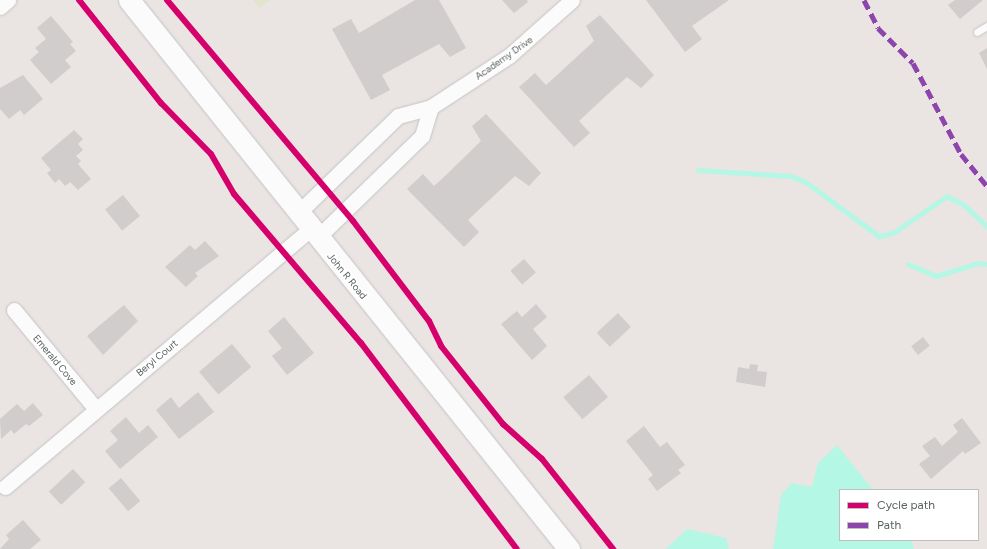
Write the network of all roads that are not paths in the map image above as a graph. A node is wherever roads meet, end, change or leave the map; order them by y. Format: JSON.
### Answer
{"nodes":[{"id":1,"x":8,"y":0,"type":"edge"},
{"id":2,"x":129,"y":0,"type":"edge"},
{"id":3,"x":572,"y":0,"type":"edge"},
{"id":4,"x":0,"y":7,"type":"edge"},
{"id":5,"x":987,"y":26,"type":"edge"},
{"id":6,"x":978,"y":32,"type":"dead end"},
{"id":7,"x":431,"y":108,"type":"junction"},
{"id":8,"x":308,"y":227,"type":"junction"},
{"id":9,"x":14,"y":310,"type":"dead end"},
{"id":10,"x":96,"y":409,"type":"junction"},
{"id":11,"x":5,"y":487,"type":"dead end"},
{"id":12,"x":569,"y":549,"type":"edge"}],
"edges":[{"from":1,"to":4,"type":"street"},
{"from":2,"to":8,"type":"main road","name":"John R Road"},
{"from":3,"to":7,"type":"street","name":"Academy Drive"},
{"from":5,"to":6,"type":"lane"},
{"from":7,"to":8,"type":"street"},
{"from":7,"to":8,"type":"street","name":"Academy Drive"},
{"from":8,"to":10,"type":"street","name":"Beryl Court"},
{"from":8,"to":12,"type":"main road","name":"John R Road"},
{"from":9,"to":10,"type":"street","name":"Emerald Cove"},
{"from":10,"to":11,"type":"street","name":"Beryl Court"}]}
